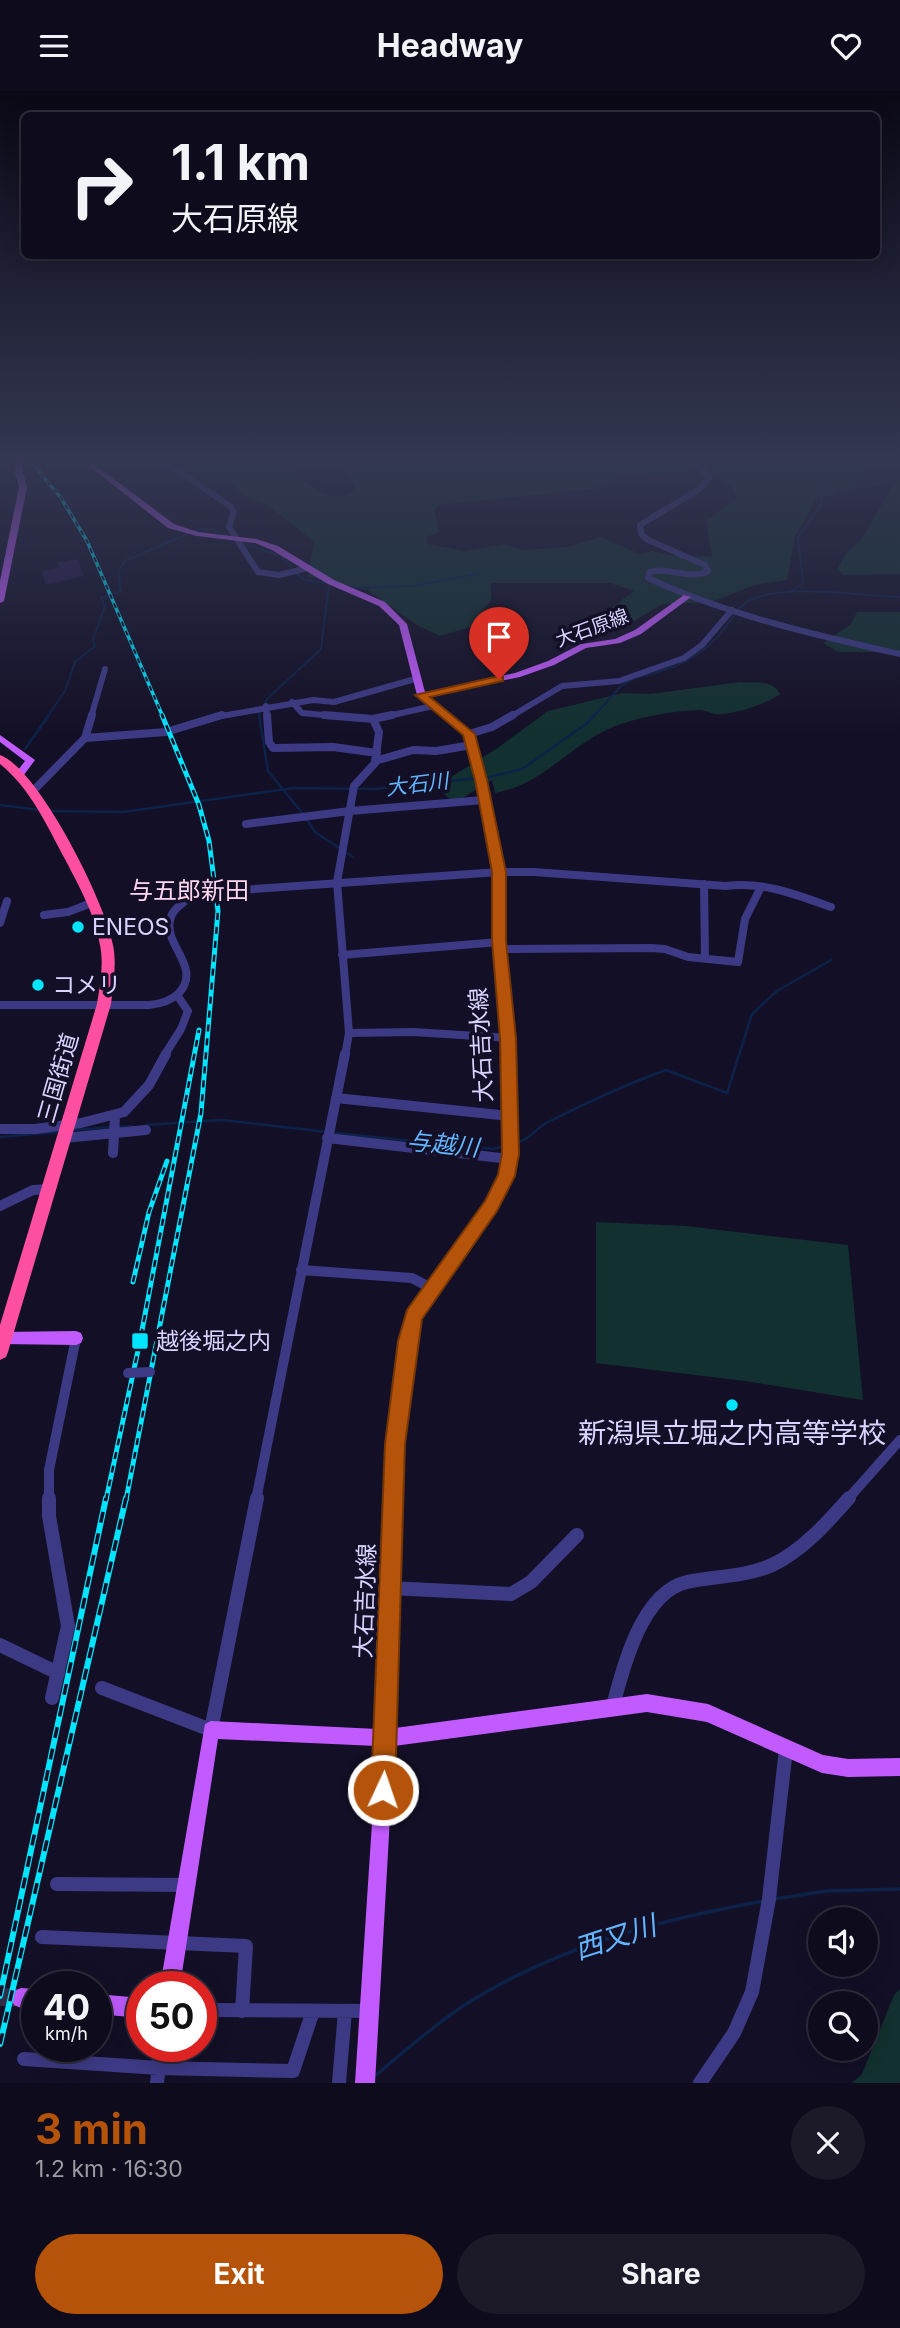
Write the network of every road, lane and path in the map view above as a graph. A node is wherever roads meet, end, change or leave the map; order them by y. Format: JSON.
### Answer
{"nodes":[{"id":1,"x":10,"y":551,"type":"edge"},
{"id":2,"x":244,"y":551,"type":"edge"},
{"id":3,"x":280,"y":551,"type":"edge"},
{"id":4,"x":674,"y":551,"type":"edge"},
{"id":5,"x":308,"y":568,"type":"junction"},
{"id":6,"x":687,"y":597,"type":"junction"},
{"id":7,"x":0,"y":601,"type":"edge"},
{"id":8,"x":736,"y":611,"type":"junction"},
{"id":9,"x":900,"y":654,"type":"edge"},
{"id":10,"x":104,"y":669,"type":"dead end"},
{"id":11,"x":415,"y":679,"type":"junction"},
{"id":12,"x":421,"y":695,"type":"junction"},
{"id":13,"x":292,"y":702,"type":"junction"},
{"id":14,"x":433,"y":705,"type":"junction"},
{"id":15,"x":266,"y":706,"type":"junction"},
{"id":16,"x":373,"y":719,"type":"junction"},
{"id":17,"x":469,"y":734,"type":"junction"},
{"id":18,"x":0,"y":738,"type":"edge"},
{"id":19,"x":85,"y":738,"type":"junction"},
{"id":20,"x":472,"y":745,"type":"junction"},
{"id":21,"x":376,"y":757,"type":"junction"},
{"id":22,"x":0,"y":758,"type":"edge"},
{"id":23,"x":20,"y":774,"type":"junction"},
{"id":24,"x":481,"y":778,"type":"joint"},
{"id":25,"x":34,"y":790,"type":"junction"},
{"id":26,"x":484,"y":800,"type":"junction"},
{"id":27,"x":350,"y":811,"type":"junction"},
{"id":28,"x":246,"y":824,"type":"dead end"},
{"id":29,"x":499,"y":872,"type":"junction"},
{"id":30,"x":337,"y":882,"type":"junction"},
{"id":31,"x":704,"y":884,"type":"junction"},
{"id":32,"x":761,"y":887,"type":"junction"},
{"id":33,"x":7,"y":901,"type":"dead end"},
{"id":34,"x":94,"y":902,"type":"junction"},
{"id":35,"x":831,"y":907,"type":"dead end"},
{"id":36,"x":44,"y":915,"type":"dead end"},
{"id":37,"x":0,"y":923,"type":"edge"},
{"id":38,"x":499,"y":945,"type":"junction"},
{"id":39,"x":342,"y":955,"type":"junction"},
{"id":40,"x":705,"y":958,"type":"junction"},
{"id":41,"x":177,"y":995,"type":"junction"},
{"id":42,"x":104,"y":1004,"type":"junction"},
{"id":43,"x":0,"y":1005,"type":"edge"},
{"id":44,"x":349,"y":1033,"type":"junction"},
{"id":45,"x":508,"y":1038,"type":"junction"},
{"id":46,"x":336,"y":1098,"type":"junction"},
{"id":47,"x":510,"y":1116,"type":"junction"},
{"id":48,"x":69,"y":1123,"type":"junction"},
{"id":49,"x":115,"y":1125,"type":"junction"},
{"id":50,"x":0,"y":1129,"type":"edge"},
{"id":51,"x":146,"y":1130,"type":"dead end"},
{"id":52,"x":327,"y":1138,"type":"junction"},
{"id":53,"x":64,"y":1139,"type":"junction"},
{"id":54,"x":113,"y":1153,"type":"dead end"},
{"id":55,"x":510,"y":1159,"type":"junction"},
{"id":56,"x":50,"y":1189,"type":"junction"},
{"id":57,"x":0,"y":1206,"type":"edge"},
{"id":58,"x":300,"y":1270,"type":"junction"},
{"id":59,"x":431,"y":1288,"type":"junction"},
{"id":60,"x":76,"y":1338,"type":"joint"},
{"id":61,"x":1,"y":1343,"type":"edge"},
{"id":62,"x":150,"y":1372,"type":"dead end"},
{"id":63,"x":128,"y":1373,"type":"dead end"},
{"id":64,"x":900,"y":1440,"type":"edge"},
{"id":65,"x":577,"y":1535,"type":"dead end"},
{"id":66,"x":390,"y":1588,"type":"junction"},
{"id":67,"x":0,"y":1645,"type":"edge"},
{"id":68,"x":58,"y":1673,"type":"junction"},
{"id":69,"x":102,"y":1688,"type":"dead end"},
{"id":70,"x":52,"y":1697,"type":"dead end"},
{"id":71,"x":613,"y":1706,"type":"junction"},
{"id":72,"x":211,"y":1730,"type":"junction"},
{"id":73,"x":386,"y":1738,"type":"junction"},
{"id":74,"x":786,"y":1749,"type":"junction"},
{"id":75,"x":900,"y":1767,"type":"edge"},
{"id":76,"x":57,"y":1884,"type":"dead end"},
{"id":77,"x":186,"y":1885,"type":"junction"},
{"id":78,"x":42,"y":1937,"type":"dead end"},
{"id":79,"x":177,"y":1944,"type":"junction"},
{"id":80,"x":172,"y":1971,"type":"edge"},
{"id":81,"x":217,"y":2010,"type":"edge"},
{"id":82,"x":242,"y":2011,"type":"junction"},
{"id":83,"x":313,"y":2011,"type":"junction"},
{"id":84,"x":345,"y":2011,"type":"junction"},
{"id":85,"x":370,"y":2011,"type":"junction"},
{"id":86,"x":49,"y":2062,"type":"edge"},
{"id":87,"x":158,"y":2075,"type":"edge"},
{"id":88,"x":339,"y":2083,"type":"edge"},
{"id":89,"x":365,"y":2083,"type":"edge"},
{"id":90,"x":700,"y":2083,"type":"edge"}],
"edges":[{"from":1,"to":7,"type":"main road"},
{"from":2,"to":5,"type":"street"},
{"from":3,"to":5,"type":"main road"},
{"from":4,"to":6,"type":"street"},
{"from":5,"to":11,"type":"main road"},
{"from":6,"to":8,"type":"street"},
{"from":6,"to":12,"type":"main road","name":"大石原線"},
{"from":8,"to":9,"type":"street"},
{"from":8,"to":17,"type":"street"},
{"from":10,"to":19,"type":"street"},
{"from":11,"to":12,"type":"main road"},
{"from":11,"to":13,"type":"street"},
{"from":12,"to":14,"type":"main road"},
{"from":13,"to":15,"type":"street"},
{"from":13,"to":16,"type":"street"},
{"from":14,"to":16,"type":"street"},
{"from":14,"to":17,"type":"main road"},
{"from":15,"to":19,"type":"street"},
{"from":15,"to":21,"type":"street"},
{"from":16,"to":21,"type":"street"},
{"from":17,"to":20,"type":"main road","name":"大石吉水線"},
{"from":18,"to":23,"type":"main road"},
{"from":19,"to":25,"type":"street"},
{"from":20,"to":21,"type":"street"},
{"from":20,"to":24,"type":"main road","name":"大石吉水線"},
{"from":21,"to":27,"type":"street"},
{"from":22,"to":23,"type":"highway","name":"三国街道"},
{"from":23,"to":25,"type":"highway","name":"三国街道"},
{"from":24,"to":26,"type":"main road","name":"大石吉水線"},
{"from":25,"to":34,"type":"highway","name":"三国街道"},
{"from":26,"to":27,"type":"street"},
{"from":26,"to":29,"type":"main road","name":"大石吉水線"},
{"from":27,"to":28,"type":"street"},
{"from":27,"to":30,"type":"street"},
{"from":29,"to":30,"type":"street"},
{"from":29,"to":31,"type":"street"},
{"from":29,"to":38,"type":"main road","name":"大石吉水線"},
{"from":30,"to":39,"type":"street"},
{"from":30,"to":41,"type":"street","bridge":true},
{"from":31,"to":32,"type":"street"},
{"from":31,"to":40,"type":"street"},
{"from":32,"to":35,"type":"street"},
{"from":32,"to":40,"type":"street"},
{"from":33,"to":37,"type":"street"},
{"from":34,"to":36,"type":"street"},
{"from":34,"to":42,"type":"highway","name":"三国街道"},
{"from":38,"to":39,"type":"street"},
{"from":38,"to":40,"type":"street"},
{"from":38,"to":45,"type":"main road","name":"大石吉水線"},
{"from":39,"to":44,"type":"street"},
{"from":41,"to":42,"type":"street"},
{"from":41,"to":49,"type":"street"},
{"from":42,"to":43,"type":"street"},
{"from":42,"to":48,"type":"highway","name":"三国街道"},
{"from":44,"to":45,"type":"street"},
{"from":44,"to":46,"type":"street"},
{"from":45,"to":47,"type":"main road","name":"大石吉水線"},
{"from":46,"to":47,"type":"street"},
{"from":46,"to":52,"type":"street"},
{"from":47,"to":55,"type":"main road","name":"大石吉水線"},
{"from":48,"to":49,"type":"street"},
{"from":48,"to":50,"type":"street"},
{"from":48,"to":53,"type":"highway","name":"三国街道"},
{"from":49,"to":51,"type":"street"},
{"from":49,"to":53,"type":"street"},
{"from":49,"to":54,"type":"street"},
{"from":52,"to":55,"type":"street"},
{"from":52,"to":58,"type":"street"},
{"from":53,"to":56,"type":"highway","name":"三国街道"},
{"from":55,"to":59,"type":"main road","name":"大石吉水線"},
{"from":56,"to":57,"type":"street"},
{"from":56,"to":61,"type":"highway","name":"三国街道"},
{"from":58,"to":59,"type":"street"},
{"from":58,"to":72,"type":"street"},
{"from":59,"to":66,"type":"main road","name":"大石吉水線"},
{"from":60,"to":61,"type":"main road"},
{"from":60,"to":68,"type":"street"},
{"from":62,"to":63,"type":"street","bridge":true},
{"from":64,"to":71,"type":"street"},
{"from":65,"to":66,"type":"street"},
{"from":66,"to":73,"type":"main road","name":"大石吉水線"},
{"from":67,"to":68,"type":"street"},
{"from":68,"to":70,"type":"street"},
{"from":69,"to":72,"type":"street"},
{"from":71,"to":73,"type":"main road"},
{"from":71,"to":74,"type":"main road"},
{"from":72,"to":73,"type":"main road"},
{"from":72,"to":77,"type":"main road"},
{"from":73,"to":85,"type":"main road","name":"大石吉水線"},
{"from":74,"to":75,"type":"main road"},
{"from":74,"to":90,"type":"street"},
{"from":76,"to":77,"type":"street"},
{"from":77,"to":79,"type":"main road"},
{"from":78,"to":79,"type":"street"},
{"from":79,"to":80,"type":"main road"},
{"from":79,"to":82,"type":"street"},
{"from":81,"to":82,"type":"street"},
{"from":82,"to":83,"type":"street"},
{"from":83,"to":84,"type":"street"},
{"from":83,"to":87,"type":"street"},
{"from":84,"to":85,"type":"street"},
{"from":84,"to":88,"type":"street"},
{"from":85,"to":89,"type":"main road","name":"大石吉水線"},
{"from":86,"to":87,"type":"street"}]}
